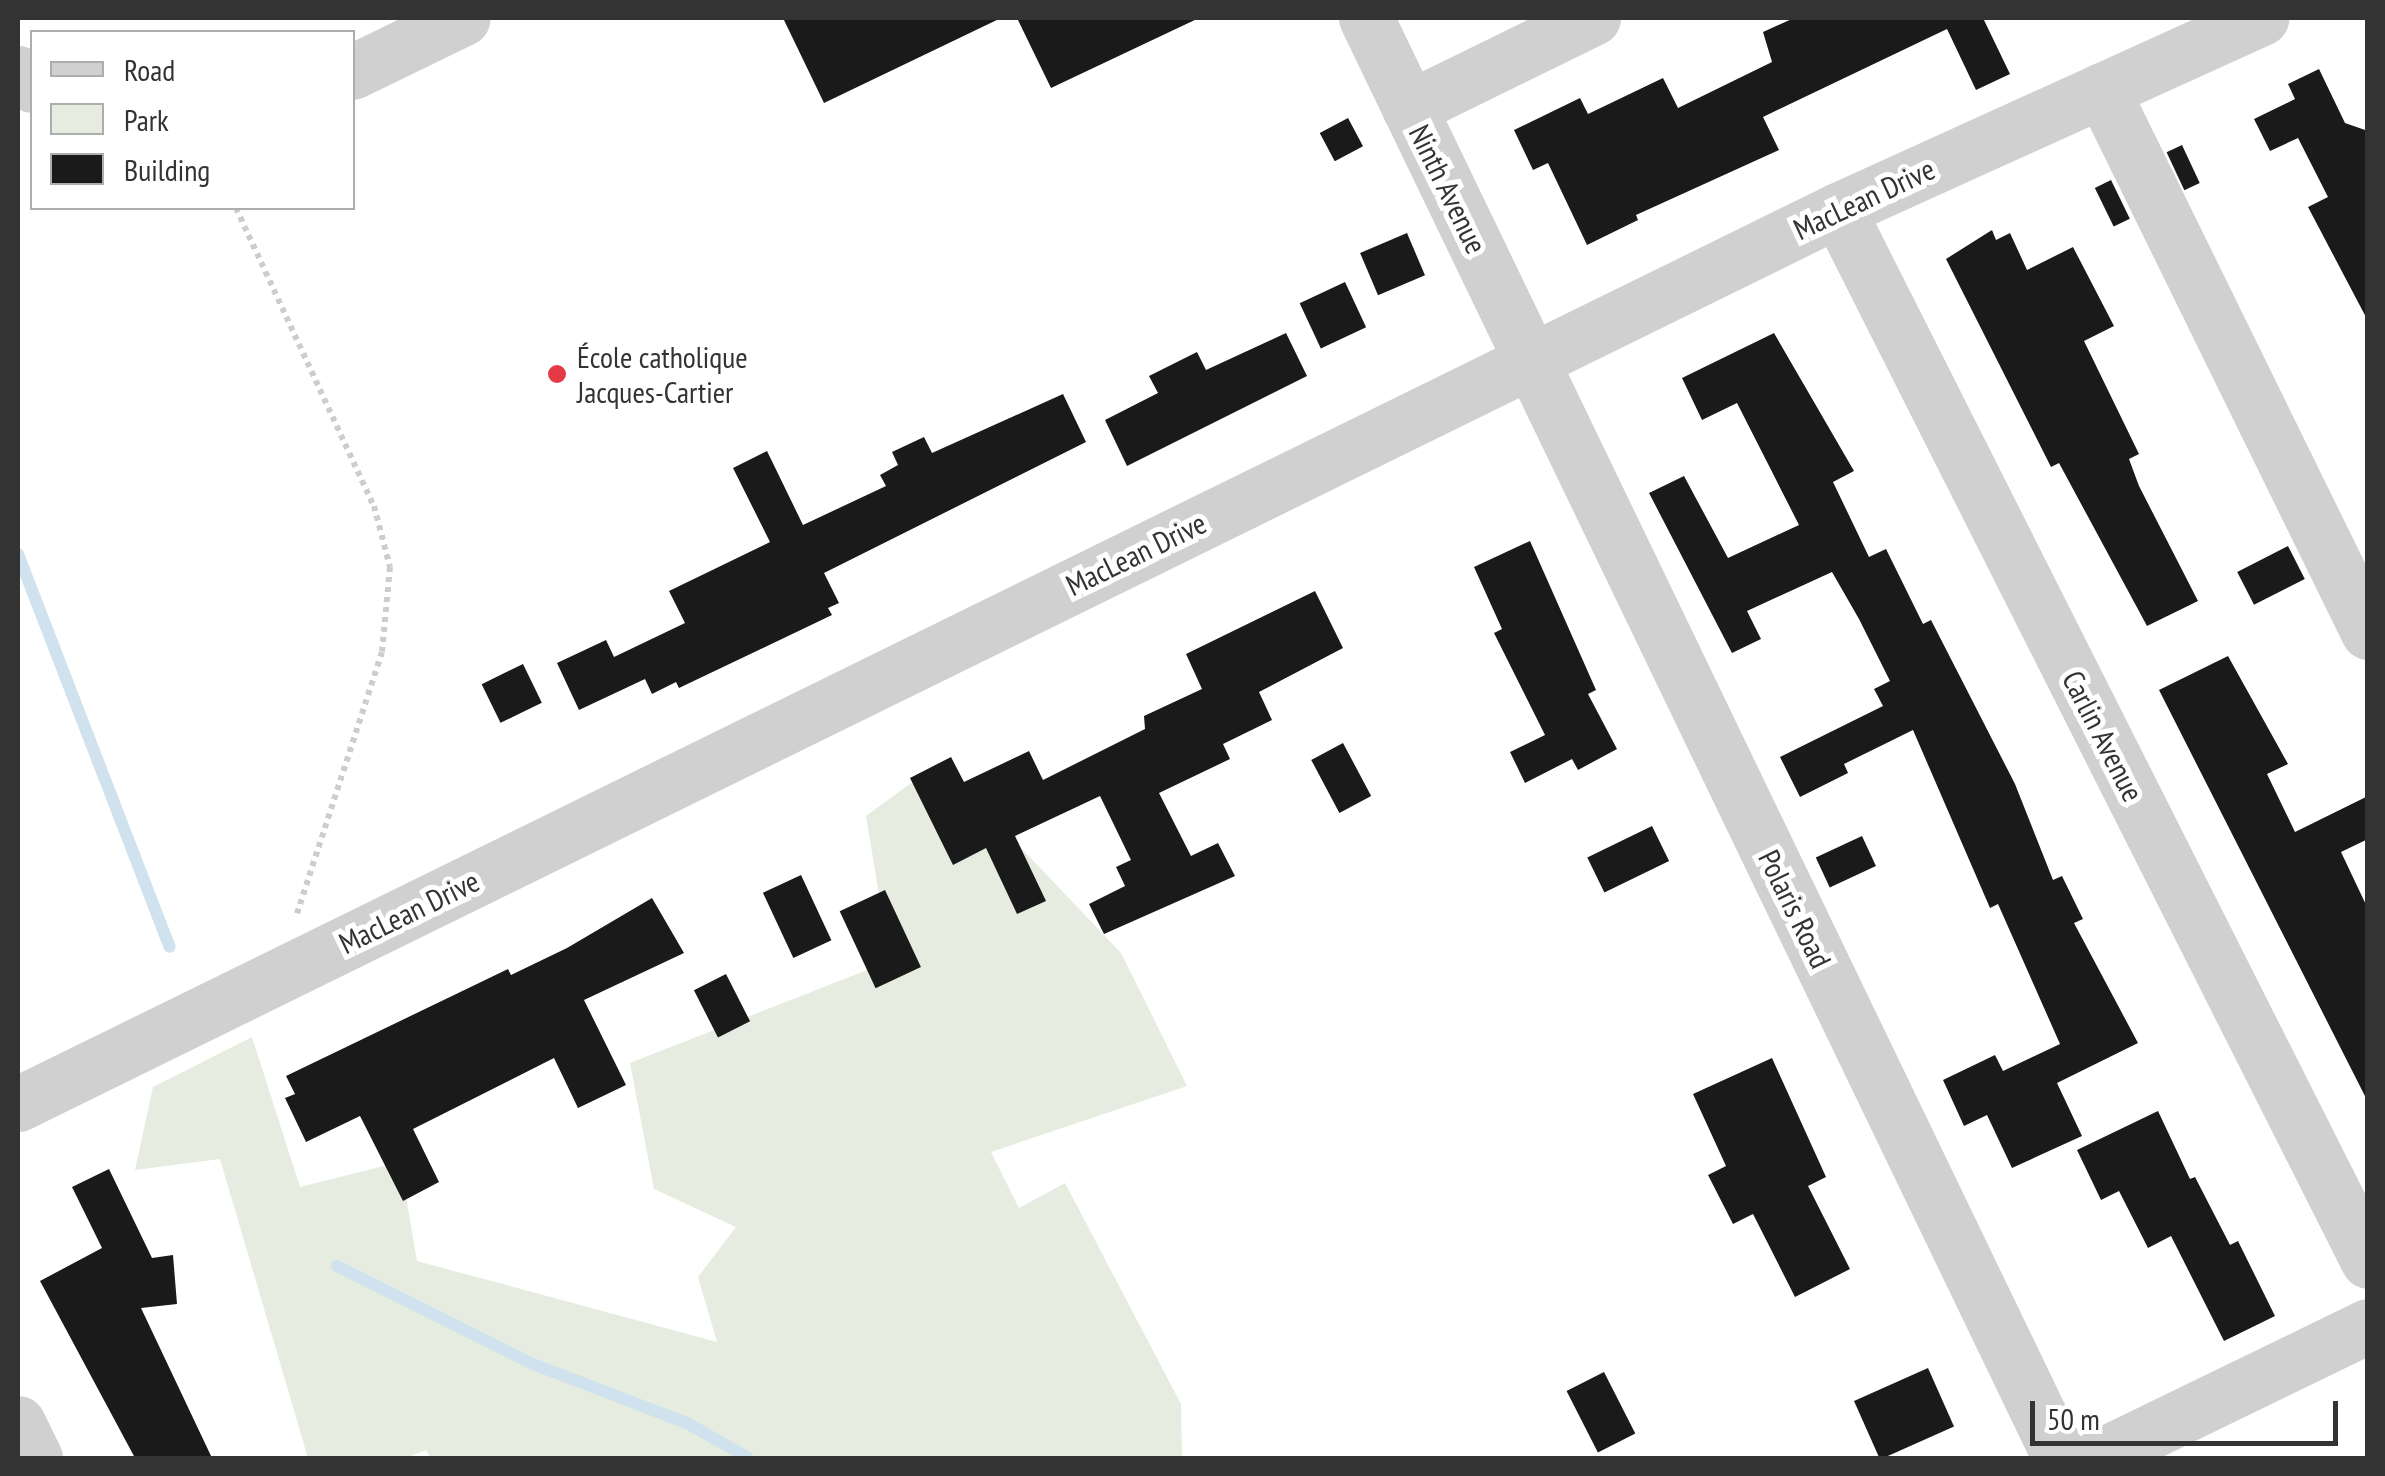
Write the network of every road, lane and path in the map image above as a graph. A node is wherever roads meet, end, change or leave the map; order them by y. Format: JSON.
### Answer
{"nodes":[{"id":1,"x":463,"y":18,"type":"edge"},
{"id":2,"x":1366,"y":18,"type":"edge"},
{"id":3,"x":1593,"y":18,"type":"edge"},
{"id":4,"x":2261,"y":18,"type":"edge"},
{"id":5,"x":355,"y":71,"type":"edge"},
{"id":6,"x":2102,"y":90,"type":"junction"},
{"id":7,"x":1409,"y":108,"type":"junction"},
{"id":8,"x":237,"y":210,"type":"edge"},
{"id":9,"x":1838,"y":210,"type":"junction"},
{"id":10,"x":1530,"y":360,"type":"junction"},
{"id":11,"x":2368,"y":632,"type":"edge"},
{"id":12,"x":271,"y":980,"type":"junction"},
{"id":13,"x":18,"y":1104,"type":"edge"},
{"id":14,"x":2368,"y":1261,"type":"edge"},
{"id":15,"x":2368,"y":1326,"type":"edge"},
{"id":16,"x":18,"y":1423,"type":"edge"},
{"id":17,"x":35,"y":1458,"type":"edge"},
{"id":18,"x":2060,"y":1458,"type":"edge"},
{"id":19,"x":2096,"y":1458,"type":"edge"}],
"edges":[{"from":1,"to":5,"type":"street"},
{"from":2,"to":7,"type":"street","name":"Ninth Avenue"},
{"from":3,"to":7,"type":"street"},
{"from":4,"to":6,"type":"street","name":"MacLean Drive"},
{"from":6,"to":9,"type":"street","name":"MacLean Drive"},
{"from":6,"to":11,"type":"street"},
{"from":7,"to":10,"type":"street","name":"Ninth Avenue"},
{"from":8,"to":12,"type":"path"},
{"from":9,"to":10,"type":"street","name":"MacLean Drive"},
{"from":9,"to":14,"type":"street","name":"Carlin Avenue"},
{"from":10,"to":12,"type":"street","name":"MacLean Drive"},
{"from":10,"to":18,"type":"street","name":"Polaris Road"},
{"from":12,"to":13,"type":"street","name":"MacLean Drive"},
{"from":15,"to":19,"type":"street"},
{"from":16,"to":17,"type":"street"}]}
